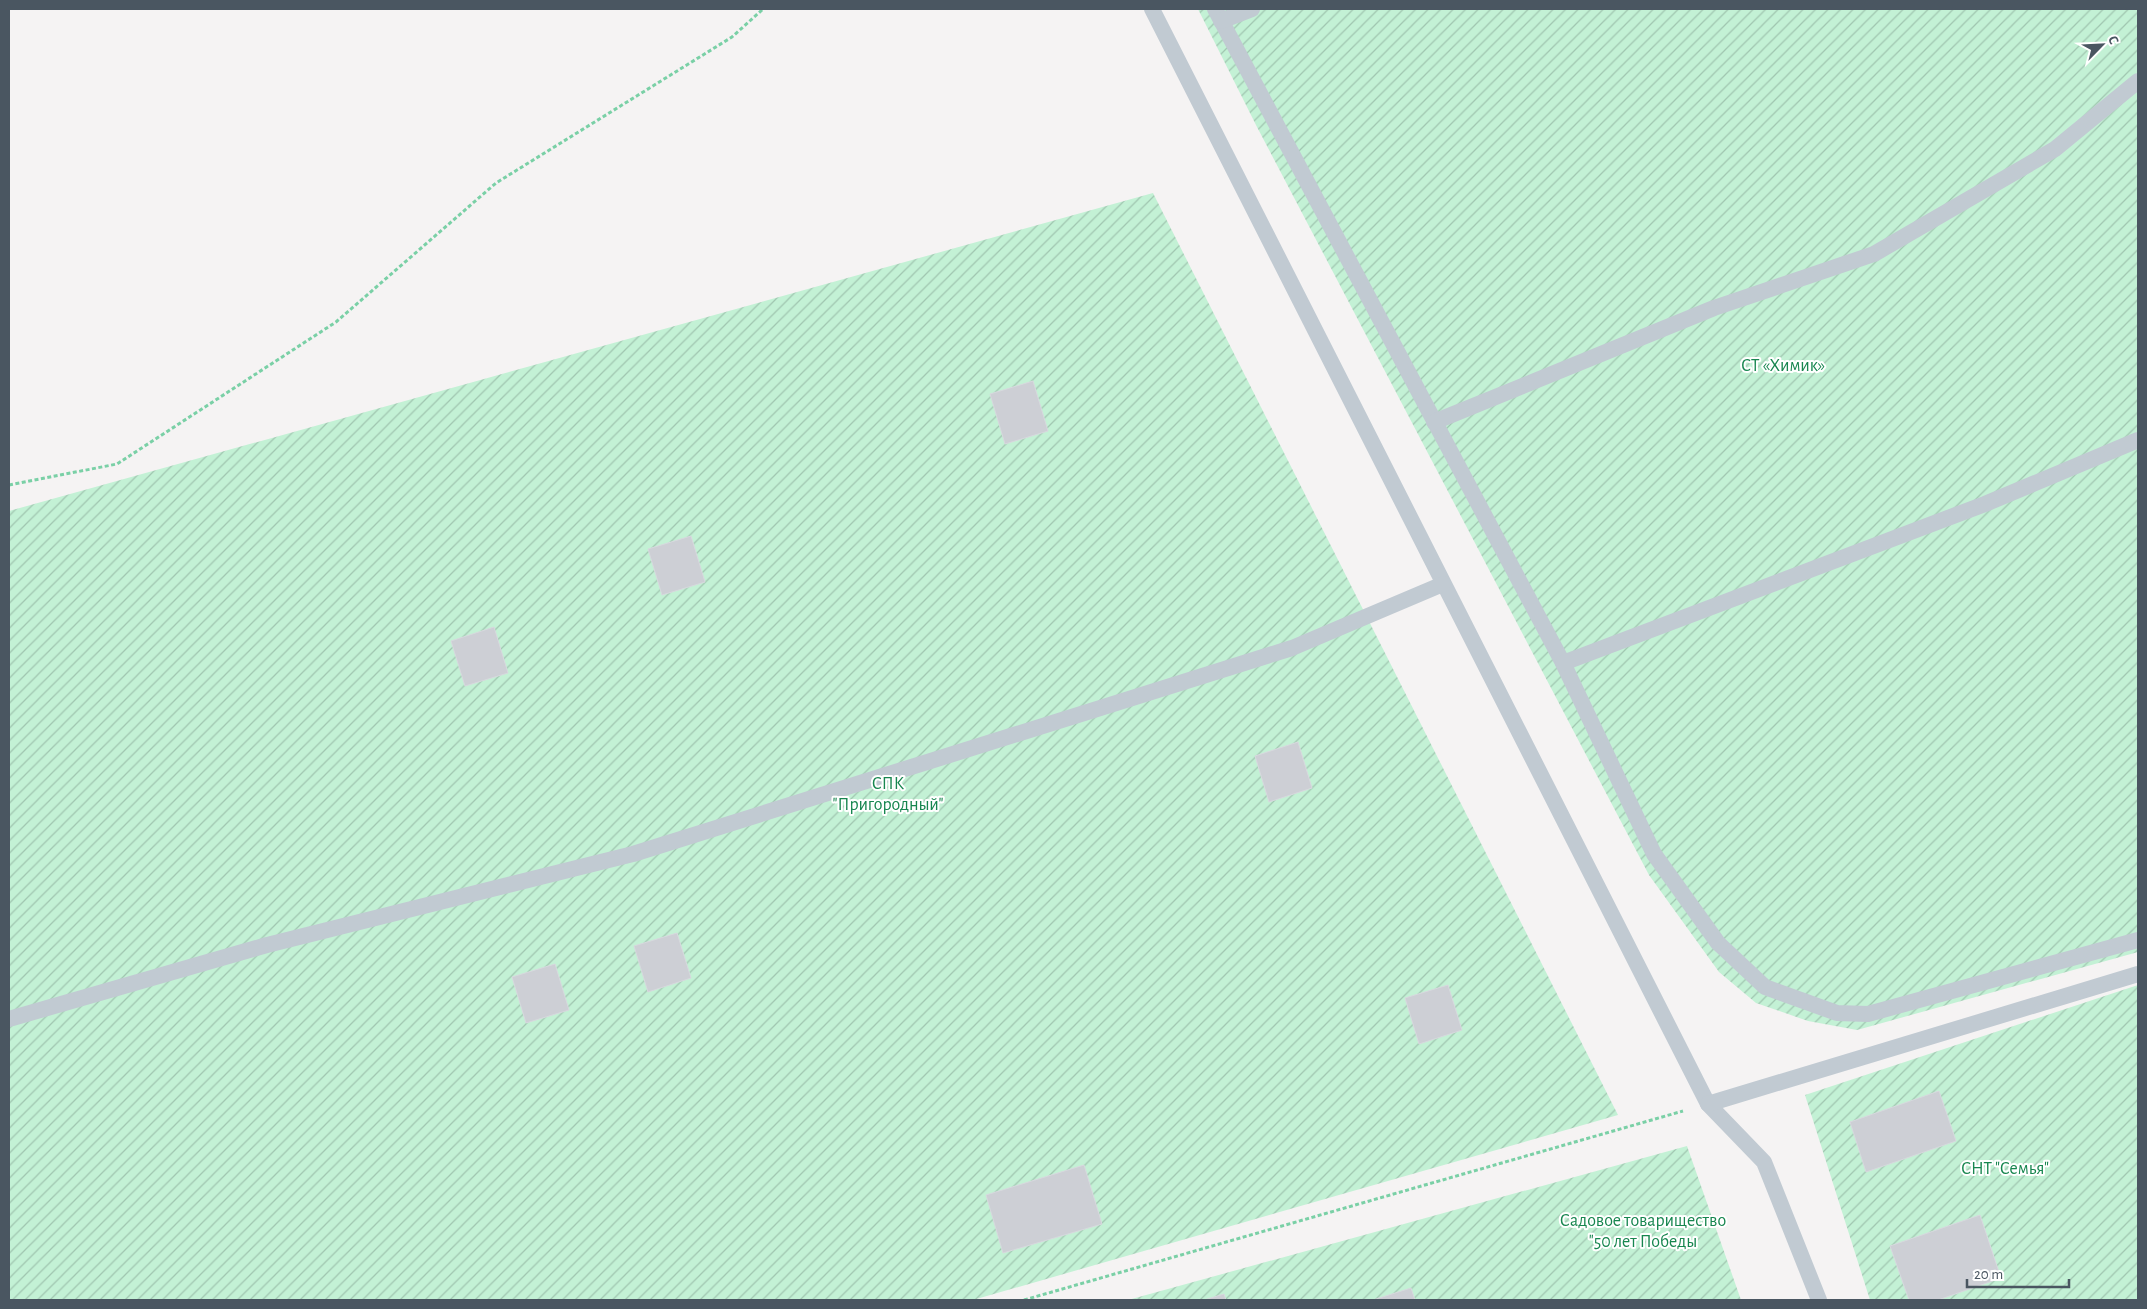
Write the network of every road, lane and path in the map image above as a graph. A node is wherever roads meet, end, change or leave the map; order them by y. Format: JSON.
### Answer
{"nodes":[{"id":1,"x":763,"y":9,"type":"edge"},
{"id":2,"x":1152,"y":9,"type":"edge"},
{"id":3,"x":1252,"y":9,"type":"edge"},
{"id":4,"x":1218,"y":15,"type":"edge"},
{"id":5,"x":2138,"y":81,"type":"edge"},
{"id":6,"x":1434,"y":422,"type":"junction"},
{"id":7,"x":2138,"y":440,"type":"edge"},
{"id":8,"x":9,"y":485,"type":"edge"},
{"id":9,"x":1443,"y":584,"type":"junction"},
{"id":10,"x":1563,"y":663,"type":"junction"},
{"id":11,"x":2138,"y":940,"type":"edge"},
{"id":12,"x":2138,"y":974,"type":"edge"},
{"id":13,"x":9,"y":1019,"type":"edge"},
{"id":14,"x":1708,"y":1104,"type":"junction"},
{"id":15,"x":1024,"y":1300,"type":"edge"},
{"id":16,"x":1819,"y":1300,"type":"edge"}],
"edges":[{"from":1,"to":8,"type":"path"},
{"from":2,"to":9,"type":"lane"},
{"from":3,"to":4,"type":"lane"},
{"from":4,"to":6,"type":"lane"},
{"from":5,"to":6,"type":"lane"},
{"from":6,"to":10,"type":"lane"},
{"from":7,"to":10,"type":"lane"},
{"from":9,"to":13,"type":"lane"},
{"from":9,"to":14,"type":"lane"},
{"from":10,"to":11,"type":"lane"},
{"from":12,"to":14,"type":"lane"},
{"from":14,"to":15,"type":"path"},
{"from":14,"to":16,"type":"lane"}]}
